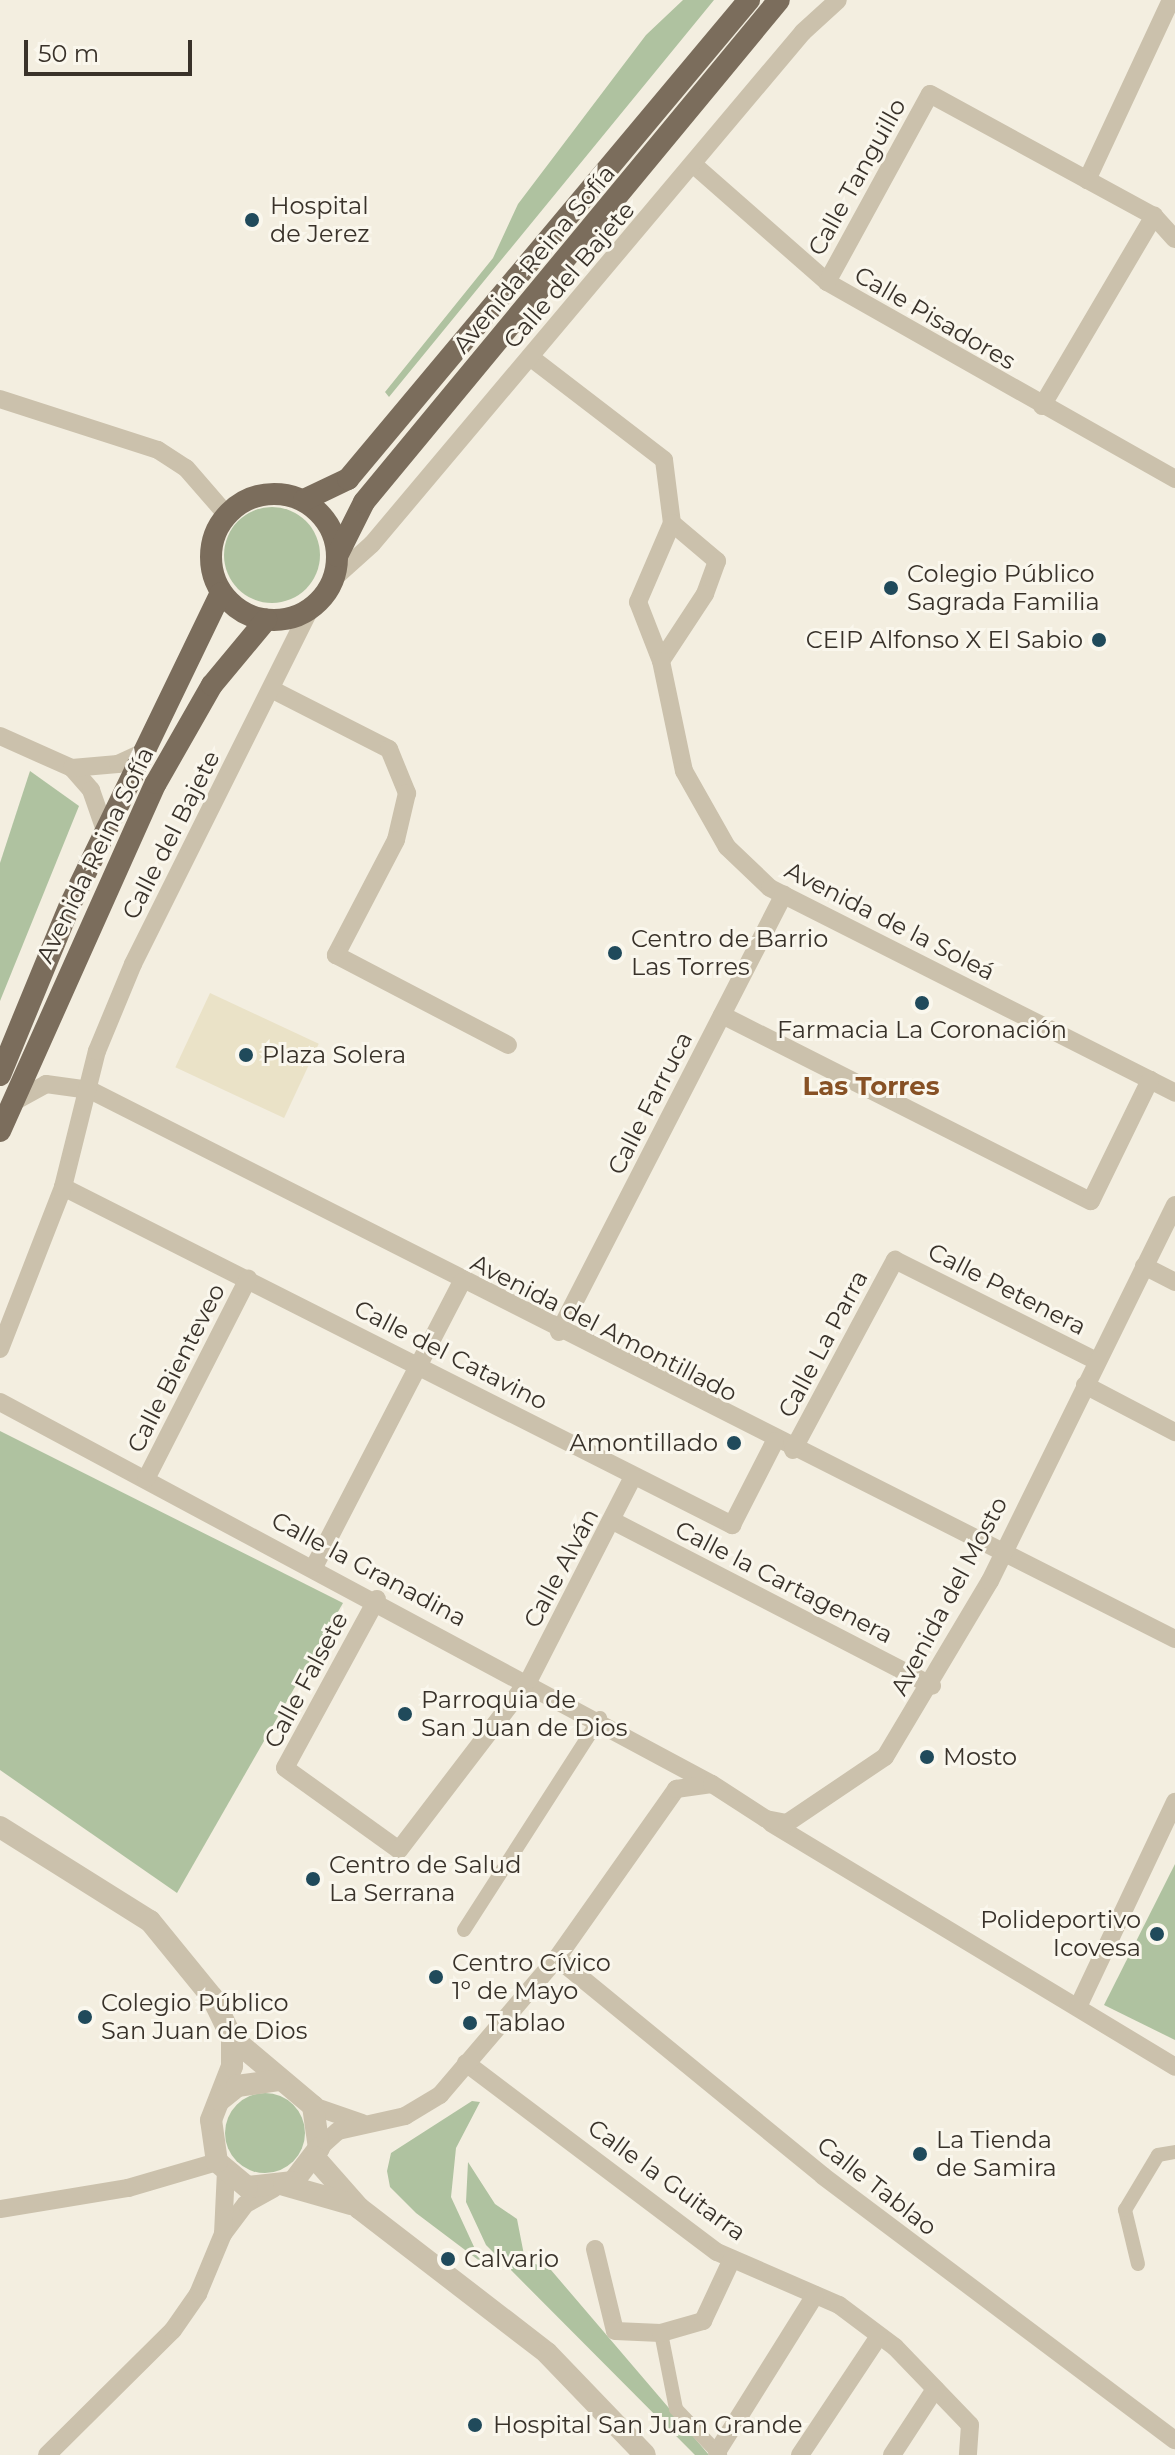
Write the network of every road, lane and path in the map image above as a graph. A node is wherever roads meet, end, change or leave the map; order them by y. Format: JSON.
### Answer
{"nodes":[{"id":1,"x":749,"y":0,"type":"edge"},
{"id":2,"x":779,"y":0,"type":"edge"},
{"id":3,"x":838,"y":0,"type":"edge"},
{"id":4,"x":1171,"y":0,"type":"edge"},
{"id":5,"x":694,"y":165,"type":"junction"},
{"id":6,"x":1087,"y":180,"type":"junction"},
{"id":7,"x":1154,"y":216,"type":"junction"},
{"id":8,"x":1175,"y":239,"type":"edge"},
{"id":9,"x":827,"y":282,"type":"junction"},
{"id":10,"x":530,"y":357,"type":"junction"},
{"id":11,"x":0,"y":399,"type":"edge"},
{"id":12,"x":1042,"y":406,"type":"junction"},
{"id":13,"x":1175,"y":479,"type":"edge"},
{"id":14,"x":304,"y":500,"type":"junction"},
{"id":15,"x":226,"y":514,"type":"junction"},
{"id":16,"x":672,"y":523,"type":"junction"},
{"id":17,"x":337,"y":556,"type":"junction"},
{"id":18,"x":333,"y":579,"type":"junction"},
{"id":19,"x":221,"y":593,"type":"junction"},
{"id":20,"x":310,"y":609,"type":"junction"},
{"id":21,"x":266,"y":620,"type":"junction"},
{"id":22,"x":661,"y":661,"type":"junction"},
{"id":23,"x":275,"y":691,"type":"junction"},
{"id":24,"x":0,"y":736,"type":"edge"},
{"id":25,"x":148,"y":750,"type":"junction"},
{"id":26,"x":72,"y":768,"type":"junction"},
{"id":27,"x":106,"y":833,"type":"junction"},
{"id":28,"x":784,"y":895,"type":"junction"},
{"id":29,"x":722,"y":1015,"type":"junction"},
{"id":30,"x":508,"y":1045,"type":"dead end"},
{"id":31,"x":0,"y":1075,"type":"edge"},
{"id":32,"x":1150,"y":1080,"type":"junction"},
{"id":33,"x":90,"y":1090,"type":"junction"},
{"id":34,"x":1175,"y":1093,"type":"edge"},
{"id":35,"x":12,"y":1103,"type":"junction"},
{"id":36,"x":0,"y":1131,"type":"edge"},
{"id":37,"x":63,"y":1187,"type":"junction"},
{"id":38,"x":1175,"y":1205,"type":"edge"},
{"id":39,"x":895,"y":1260,"type":"joint"},
{"id":40,"x":1144,"y":1266,"type":"junction"},
{"id":41,"x":248,"y":1279,"type":"junction"},
{"id":42,"x":462,"y":1282,"type":"junction"},
{"id":43,"x":1175,"y":1282,"type":"edge"},
{"id":44,"x":559,"y":1332,"type":"junction"},
{"id":45,"x":0,"y":1349,"type":"edge"},
{"id":46,"x":1097,"y":1361,"type":"junction"},
{"id":47,"x":418,"y":1365,"type":"junction"},
{"id":48,"x":1085,"y":1385,"type":"junction"},
{"id":49,"x":0,"y":1402,"type":"edge"},
{"id":50,"x":1175,"y":1432,"type":"edge"},
{"id":51,"x":775,"y":1441,"type":"junction"},
{"id":52,"x":793,"y":1450,"type":"junction"},
{"id":53,"x":633,"y":1477,"type":"junction"},
{"id":54,"x":146,"y":1479,"type":"junction"},
{"id":55,"x":613,"y":1521,"type":"junction"},
{"id":56,"x":1002,"y":1553,"type":"junction"},
{"id":57,"x":314,"y":1567,"type":"junction"},
{"id":58,"x":377,"y":1599,"type":"junction"},
{"id":59,"x":1175,"y":1639,"type":"edge"},
{"id":60,"x":529,"y":1680,"type":"junction"},
{"id":61,"x":932,"y":1686,"type":"junction"},
{"id":62,"x":600,"y":1718,"type":"junction"},
{"id":63,"x":712,"y":1784,"type":"junction"},
{"id":64,"x":1175,"y":1802,"type":"edge"},
{"id":65,"x":766,"y":1819,"type":"junction"},
{"id":66,"x":0,"y":1827,"type":"edge"},
{"id":67,"x":464,"y":1930,"type":"dead end"},
{"id":68,"x":557,"y":1958,"type":"junction"},
{"id":69,"x":1078,"y":2007,"type":"junction"},
{"id":70,"x":232,"y":2038,"type":"junction"},
{"id":71,"x":466,"y":2063,"type":"junction"},
{"id":72,"x":1175,"y":2067,"type":"edge"},
{"id":73,"x":279,"y":2080,"type":"junction"},
{"id":74,"x":220,"y":2100,"type":"junction"},
{"id":75,"x":313,"y":2106,"type":"junction"},
{"id":76,"x":362,"y":2123,"type":"junction"},
{"id":77,"x":317,"y":2152,"type":"junction"},
{"id":78,"x":1175,"y":2152,"type":"edge"},
{"id":79,"x":221,"y":2167,"type":"junction"},
{"id":80,"x":278,"y":2187,"type":"junction"},
{"id":81,"x":359,"y":2208,"type":"junction"},
{"id":82,"x":0,"y":2209,"type":"edge"},
{"id":83,"x":223,"y":2234,"type":"junction"},
{"id":84,"x":595,"y":2249,"type":"dead end"},
{"id":85,"x":732,"y":2259,"type":"junction"},
{"id":86,"x":1138,"y":2264,"type":"dead end"},
{"id":87,"x":815,"y":2295,"type":"junction"},
{"id":88,"x":661,"y":2333,"type":"junction"},
{"id":89,"x":879,"y":2336,"type":"junction"},
{"id":90,"x":935,"y":2389,"type":"junction"},
{"id":91,"x":1175,"y":2440,"type":"edge"},
{"id":92,"x":719,"y":2454,"type":"edge"},
{"id":93,"x":47,"y":2455,"type":"edge"},
{"id":94,"x":645,"y":2455,"type":"edge"},
{"id":95,"x":800,"y":2455,"type":"edge"},
{"id":96,"x":892,"y":2455,"type":"edge"},
{"id":97,"x":968,"y":2455,"type":"edge"}],
"edges":[{"from":1,"to":14,"type":"main road","name":"Avenida Reina Sofía"},
{"from":2,"to":17,"type":"main road","name":"Avenida Reina Sofía"},
{"from":3,"to":5,"type":"street","name":"Calle del Bajete"},
{"from":4,"to":6,"type":"street"},
{"from":5,"to":9,"type":"street","name":"Calle Pisadores"},
{"from":5,"to":10,"type":"street","name":"Calle del Bajete"},
{"from":6,"to":7,"type":"street"},
{"from":6,"to":9,"type":"street","name":"Calle Tanguillo"},
{"from":7,"to":8,"type":"street"},
{"from":7,"to":12,"type":"street"},
{"from":9,"to":12,"type":"street","name":"Calle Pisadores"},
{"from":10,"to":16,"type":"street"},
{"from":10,"to":18,"type":"street","name":"Calle del Bajete"},
{"from":11,"to":15,"type":"street"},
{"from":12,"to":13,"type":"street","name":"Calle Pisadores"},
{"from":14,"to":15,"type":"main road"},
{"from":14,"to":17,"type":"main road"},
{"from":15,"to":19,"type":"main road"},
{"from":16,"to":22,"type":"street","name":"Avenida de la Soleá"},
{"from":16,"to":22,"type":"street"},
{"from":17,"to":18,"type":"main road"},
{"from":18,"to":20,"type":"main road"},
{"from":19,"to":21,"type":"main road"},
{"from":19,"to":25,"type":"main road","name":"Avenida Reina Sofía"},
{"from":20,"to":21,"type":"main road"},
{"from":20,"to":23,"type":"street","name":"Calle del Bajete"},
{"from":21,"to":35,"type":"main road","name":"Avenida Reina Sofía"},
{"from":22,"to":28,"type":"street","name":"Avenida de la Soleá"},
{"from":23,"to":30,"type":"street"},
{"from":23,"to":33,"type":"street","name":"Calle del Bajete"},
{"from":24,"to":26,"type":"street"},
{"from":25,"to":26,"type":"street"},
{"from":25,"to":27,"type":"main road","name":"Avenida Reina Sofía"},
{"from":26,"to":27,"type":"street"},
{"from":27,"to":31,"type":"main road","name":"Avenida Reina Sofía"},
{"from":28,"to":29,"type":"street","name":"Calle Farruca"},
{"from":28,"to":32,"type":"street","name":"Avenida de la Soleá"},
{"from":29,"to":32,"type":"street"},
{"from":29,"to":44,"type":"street","name":"Calle Farruca"},
{"from":32,"to":34,"type":"street","name":"Avenida de la Soleá"},
{"from":33,"to":35,"type":"street","name":"Avenida del Amontillado"},
{"from":33,"to":37,"type":"street","name":"Calle del Bajete"},
{"from":33,"to":42,"type":"street","name":"Avenida del Amontillado"},
{"from":35,"to":36,"type":"main road","name":"Avenida Reina Sofía"},
{"from":37,"to":41,"type":"street","name":"Calle del Catavino"},
{"from":37,"to":45,"type":"street","name":"Calle del Bajete"},
{"from":38,"to":40,"type":"street","name":"Avenida del Mosto"},
{"from":39,"to":46,"type":"street","name":"Calle Petenera"},
{"from":39,"to":52,"type":"street","name":"Calle La Parra"},
{"from":40,"to":43,"type":"street"},
{"from":40,"to":46,"type":"street","name":"Avenida del Mosto"},
{"from":41,"to":47,"type":"street","name":"Calle del Catavino"},
{"from":41,"to":54,"type":"street","name":"Calle Bienteveo"},
{"from":42,"to":44,"type":"street","name":"Avenida del Amontillado"},
{"from":42,"to":47,"type":"street"},
{"from":44,"to":51,"type":"street","name":"Avenida del Amontillado"},
{"from":46,"to":48,"type":"street","name":"Avenida del Mosto"},
{"from":47,"to":53,"type":"street","name":"Calle del Catavino"},
{"from":47,"to":57,"type":"street"},
{"from":48,"to":50,"type":"street"},
{"from":48,"to":56,"type":"street","name":"Avenida del Mosto"},
{"from":49,"to":54,"type":"street","name":"Calle la Granadina"},
{"from":51,"to":52,"type":"street","name":"Avenida del Amontillado"},
{"from":51,"to":53,"type":"street","name":"Calle del Catavino"},
{"from":52,"to":56,"type":"street","name":"Avenida del Amontillado"},
{"from":53,"to":55,"type":"street","name":"Calle Alván"},
{"from":54,"to":57,"type":"street","name":"Calle la Granadina"},
{"from":55,"to":60,"type":"street","name":"Calle Alván"},
{"from":55,"to":61,"type":"street","name":"Calle la Cartagenera"},
{"from":56,"to":59,"type":"street","name":"Avenida del Amontillado"},
{"from":56,"to":61,"type":"street","name":"Avenida del Mosto"},
{"from":57,"to":58,"type":"street","name":"Calle la Granadina"},
{"from":58,"to":60,"type":"street","name":"Calle la Granadina"},
{"from":58,"to":60,"type":"street","name":"Calle Falsete"},
{"from":60,"to":62,"type":"street","name":"Calle la Granadina"},
{"from":61,"to":65,"type":"street","name":"Avenida del Mosto"},
{"from":62,"to":63,"type":"street","name":"Calle la Granadina"},
{"from":62,"to":67,"type":"street"},
{"from":63,"to":65,"type":"street"},
{"from":63,"to":68,"type":"street"},
{"from":64,"to":69,"type":"street"},
{"from":65,"to":69,"type":"street"},
{"from":66,"to":70,"type":"street"},
{"from":68,"to":71,"type":"street"},
{"from":68,"to":91,"type":"street","name":"Calle Tablao"},
{"from":69,"to":72,"type":"street"},
{"from":70,"to":73,"type":"street"},
{"from":70,"to":74,"type":"street"},
{"from":71,"to":76,"type":"street"},
{"from":71,"to":85,"type":"street","name":"Calle la Guitarra"},
{"from":73,"to":74,"type":"street"},
{"from":73,"to":75,"type":"street"},
{"from":74,"to":79,"type":"street"},
{"from":75,"to":76,"type":"street"},
{"from":75,"to":77,"type":"street"},
{"from":76,"to":77,"type":"street"},
{"from":77,"to":80,"type":"street"},
{"from":77,"to":81,"type":"street"},
{"from":78,"to":86,"type":"street"},
{"from":79,"to":80,"type":"street"},
{"from":79,"to":82,"type":"street"},
{"from":79,"to":83,"type":"street"},
{"from":80,"to":81,"type":"street"},
{"from":80,"to":83,"type":"street"},
{"from":81,"to":94,"type":"street"},
{"from":83,"to":93,"type":"street"},
{"from":84,"to":88,"type":"street"},
{"from":85,"to":87,"type":"street","name":"Calle la Guitarra"},
{"from":85,"to":88,"type":"street"},
{"from":87,"to":89,"type":"street","name":"Calle la Guitarra"},
{"from":87,"to":92,"type":"street"},
{"from":88,"to":92,"type":"street"},
{"from":89,"to":90,"type":"street","name":"Calle la Guitarra"},
{"from":89,"to":95,"type":"street"},
{"from":90,"to":96,"type":"street"},
{"from":90,"to":97,"type":"street","name":"Calle la Guitarra"}]}
